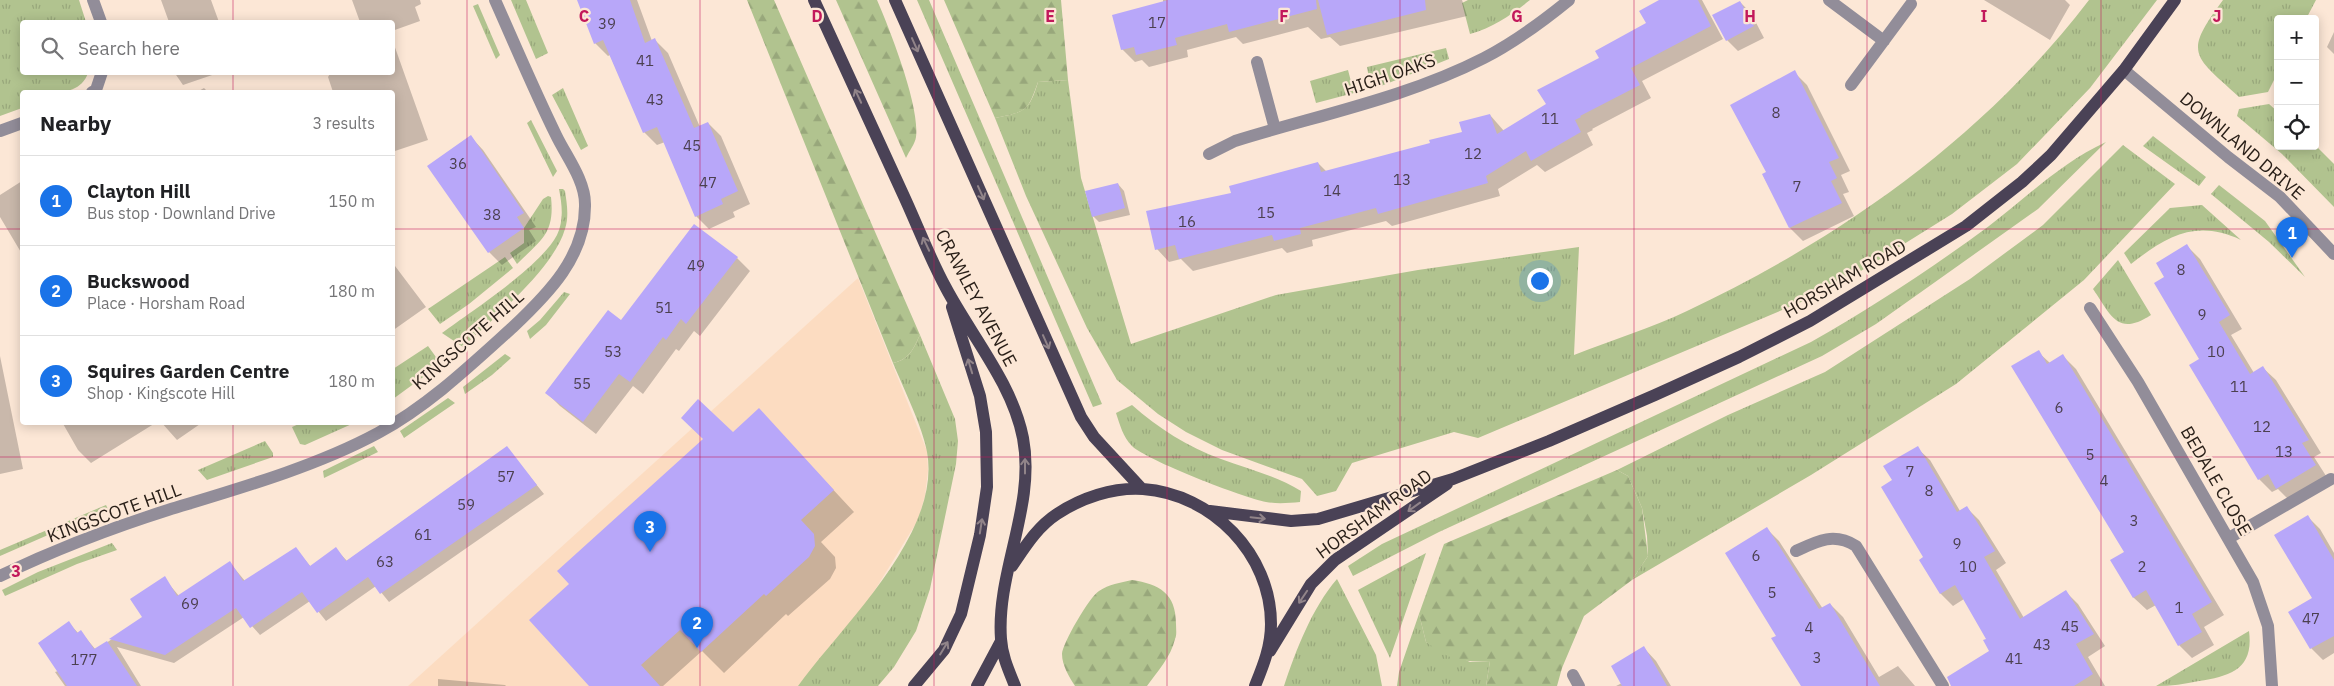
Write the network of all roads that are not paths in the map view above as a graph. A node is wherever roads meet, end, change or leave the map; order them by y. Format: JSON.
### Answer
{"nodes":[{"id":1,"x":93,"y":0,"type":"edge"},
{"id":2,"x":495,"y":0,"type":"edge"},
{"id":3,"x":814,"y":0,"type":"edge"},
{"id":4,"x":896,"y":0,"type":"edge"},
{"id":5,"x":1569,"y":0,"type":"edge"},
{"id":6,"x":1829,"y":0,"type":"edge"},
{"id":7,"x":2176,"y":0,"type":"edge"},
{"id":8,"x":1911,"y":4,"type":"dead end"},
{"id":9,"x":100,"y":20,"type":"edge"},
{"id":10,"x":1884,"y":41,"type":"junction"},
{"id":11,"x":1257,"y":62,"type":"dead end"},
{"id":12,"x":2124,"y":70,"type":"junction"},
{"id":13,"x":101,"y":75,"type":"edge"},
{"id":14,"x":1851,"y":85,"type":"dead end"},
{"id":15,"x":96,"y":90,"type":"edge"},
{"id":16,"x":20,"y":123,"type":"edge"},
{"id":17,"x":1275,"y":128,"type":"junction"},
{"id":18,"x":0,"y":131,"type":"edge"},
{"id":19,"x":1209,"y":154,"type":"dead end"},
{"id":20,"x":2334,"y":254,"type":"edge"},
{"id":21,"x":946,"y":288,"type":"junction"},
{"id":22,"x":2090,"y":308,"type":"dead end"},
{"id":23,"x":395,"y":422,"type":"edge"},
{"id":24,"x":390,"y":425,"type":"edge"},
{"id":25,"x":1453,"y":479,"type":"junction"},
{"id":26,"x":2332,"y":479,"type":"dead end"},
{"id":27,"x":1142,"y":489,"type":"junction"},
{"id":28,"x":1210,"y":511,"type":"junction"},
{"id":29,"x":2229,"y":538,"type":"junction"},
{"id":30,"x":1796,"y":551,"type":"dead end"},
{"id":31,"x":1009,"y":570,"type":"junction"},
{"id":32,"x":0,"y":576,"type":"edge"},
{"id":33,"x":1001,"y":641,"type":"junction"},
{"id":34,"x":1268,"y":655,"type":"junction"},
{"id":35,"x":914,"y":686,"type":"edge"},
{"id":36,"x":977,"y":686,"type":"edge"},
{"id":37,"x":1015,"y":686,"type":"edge"},
{"id":38,"x":1255,"y":686,"type":"edge"},
{"id":39,"x":1943,"y":686,"type":"edge"},
{"id":40,"x":2272,"y":686,"type":"edge"}],
"edges":[{"from":1,"to":9,"type":"street"},
{"from":2,"to":23,"type":"street","name":"KINGSCOTE HILL"},
{"from":21,"to":3,"type":"main road","name":"CRAWLEY AVENUE","one_way":true},
{"from":4,"to":27,"type":"main road","one_way":true},
{"from":5,"to":17,"type":"street","name":"HIGH OAKS"},
{"from":6,"to":10,"type":"street"},
{"from":7,"to":12,"type":"main road","name":"HORSHAM ROAD"},
{"from":8,"to":10,"type":"street"},
{"from":10,"to":14,"type":"street"},
{"from":11,"to":17,"type":"street"},
{"from":12,"to":20,"type":"street","name":"DOWNLAND DRIVE"},
{"from":12,"to":25,"type":"main road","name":"HORSHAM ROAD"},
{"from":13,"to":15,"type":"street"},
{"from":16,"to":18,"type":"street"},
{"from":17,"to":19,"type":"street","name":"HIGH OAKS"},
{"from":31,"to":21,"type":"main road","name":"CRAWLEY AVENUE","one_way":true},
{"from":35,"to":21,"type":"main road","one_way":true},
{"from":22,"to":29,"type":"street","name":"BEDALE CLOSE"},
{"from":24,"to":32,"type":"street","name":"KINGSCOTE HILL"},
{"from":28,"to":25,"type":"main road","name":"HORSHAM ROAD","one_way":true},
{"from":25,"to":34,"type":"main road","name":"HORSHAM ROAD","one_way":true},
{"from":26,"to":29,"type":"street"},
{"from":27,"to":28,"type":"main road"},
{"from":27,"to":31,"type":"main road"},
{"from":28,"to":34,"type":"main road"},
{"from":29,"to":40,"type":"street","name":"BEDALE CLOSE"},
{"from":30,"to":39,"type":"street"},
{"from":31,"to":33,"type":"main road","name":"CRAWLEY AVENUE"},
{"from":33,"to":36,"type":"main road"},
{"from":33,"to":37,"type":"main road","name":"CRAWLEY AVENUE"},
{"from":34,"to":38,"type":"main road"}]}
